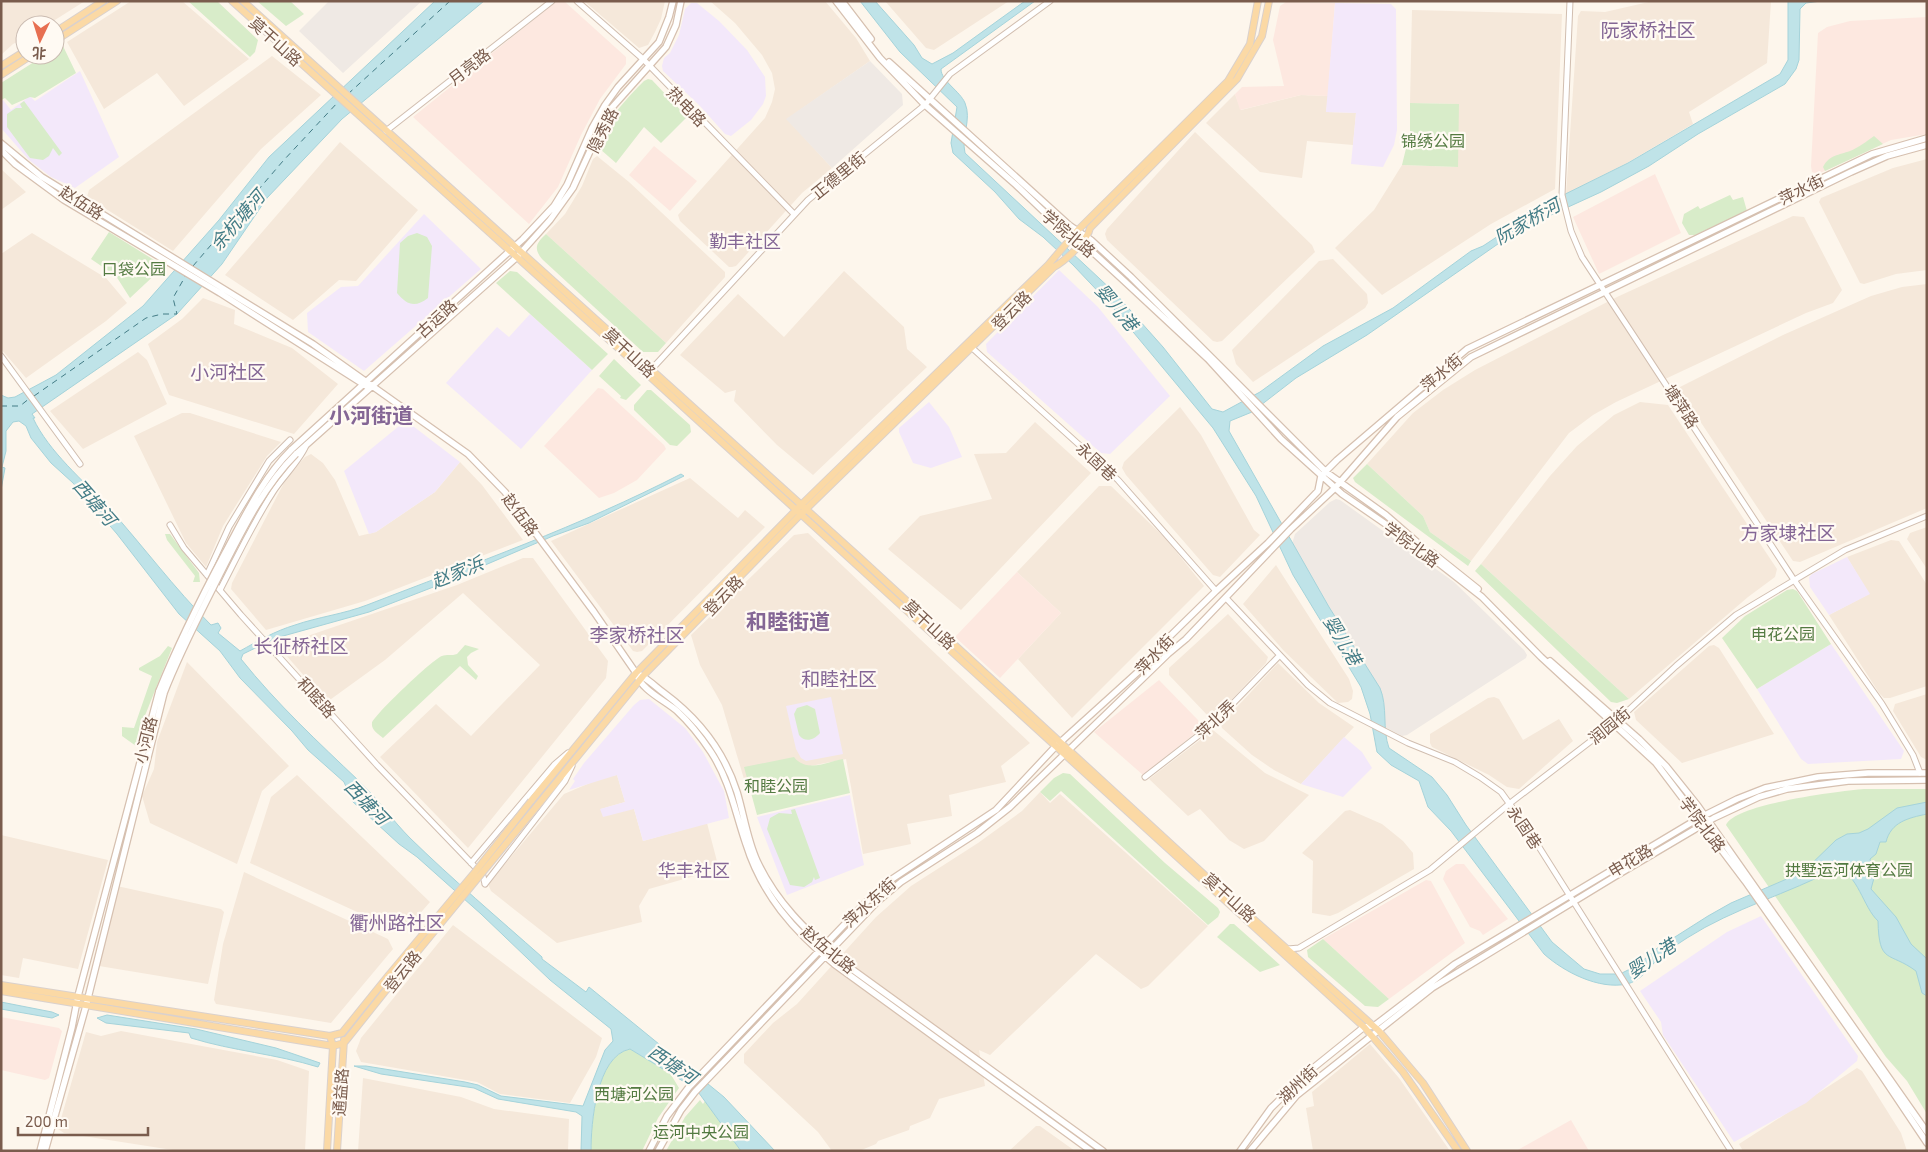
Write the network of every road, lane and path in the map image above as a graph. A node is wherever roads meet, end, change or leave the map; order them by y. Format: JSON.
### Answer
{"nodes":[{"id":1,"x":103,"y":1,"type":"edge"},
{"id":2,"x":117,"y":1,"type":"edge"},
{"id":3,"x":232,"y":1,"type":"edge"},
{"id":4,"x":242,"y":1,"type":"edge"},
{"id":5,"x":552,"y":1,"type":"edge"},
{"id":6,"x":577,"y":1,"type":"edge"},
{"id":7,"x":673,"y":1,"type":"edge"},
{"id":8,"x":681,"y":1,"type":"edge"},
{"id":9,"x":836,"y":1,"type":"edge"},
{"id":10,"x":842,"y":1,"type":"edge"},
{"id":11,"x":1050,"y":1,"type":"edge"},
{"id":12,"x":1258,"y":1,"type":"edge"},
{"id":13,"x":1270,"y":1,"type":"edge"},
{"id":14,"x":1570,"y":1,"type":"edge"},
{"id":15,"x":65,"y":26,"type":"edge"},
{"id":16,"x":65,"y":35,"type":"edge"},
{"id":17,"x":15,"y":57,"type":"edge"},
{"id":18,"x":643,"y":59,"type":"junction"},
{"id":19,"x":16,"y":65,"type":"edge"},
{"id":20,"x":1,"y":66,"type":"edge"},
{"id":21,"x":649,"y":66,"type":"junction"},
{"id":22,"x":1,"y":75,"type":"edge"},
{"id":23,"x":323,"y":80,"type":"junction"},
{"id":24,"x":928,"y":101,"type":"junction"},
{"id":25,"x":369,"y":120,"type":"junction"},
{"id":26,"x":386,"y":131,"type":"junction"},
{"id":27,"x":1927,"y":138,"type":"edge"},
{"id":28,"x":1,"y":143,"type":"edge"},
{"id":29,"x":1927,"y":145,"type":"edge"},
{"id":30,"x":1,"y":150,"type":"edge"},
{"id":31,"x":794,"y":214,"type":"junction"},
{"id":32,"x":1076,"y":233,"type":"junction"},
{"id":33,"x":1086,"y":236,"type":"junction"},
{"id":34,"x":1081,"y":242,"type":"junction"},
{"id":35,"x":512,"y":249,"type":"junction"},
{"id":36,"x":519,"y":255,"type":"junction"},
{"id":37,"x":166,"y":257,"type":"junction"},
{"id":38,"x":1598,"y":284,"type":"junction"},
{"id":39,"x":221,"y":291,"type":"junction"},
{"id":40,"x":1604,"y":294,"type":"junction"},
{"id":41,"x":970,"y":346,"type":"junction"},
{"id":42,"x":1,"y":356,"type":"edge"},
{"id":43,"x":649,"y":372,"type":"junction"},
{"id":44,"x":368,"y":381,"type":"junction"},
{"id":45,"x":363,"y":386,"type":"junction"},
{"id":46,"x":373,"y":386,"type":"junction"},
{"id":47,"x":1243,"y":393,"type":"junction"},
{"id":48,"x":290,"y":440,"type":"dead end"},
{"id":49,"x":306,"y":445,"type":"junction"},
{"id":50,"x":294,"y":452,"type":"junction"},
{"id":51,"x":80,"y":464,"type":"dead end"},
{"id":52,"x":1323,"y":474,"type":"junction"},
{"id":53,"x":1337,"y":485,"type":"junction"},
{"id":54,"x":801,"y":510,"type":"junction"},
{"id":55,"x":1927,"y":516,"type":"edge"},
{"id":56,"x":170,"y":525,"type":"dead end"},
{"id":57,"x":1289,"y":527,"type":"junction"},
{"id":58,"x":207,"y":575,"type":"junction"},
{"id":59,"x":1794,"y":580,"type":"junction"},
{"id":60,"x":220,"y":590,"type":"junction"},
{"id":61,"x":1216,"y":590,"type":"junction"},
{"id":62,"x":1226,"y":598,"type":"junction"},
{"id":63,"x":1279,"y":656,"type":"junction"},
{"id":64,"x":636,"y":673,"type":"junction"},
{"id":65,"x":640,"y":679,"type":"junction"},
{"id":66,"x":161,"y":692,"type":"junction"},
{"id":67,"x":1614,"y":722,"type":"junction"},
{"id":68,"x":1061,"y":742,"type":"junction"},
{"id":69,"x":1055,"y":747,"type":"junction"},
{"id":70,"x":578,"y":748,"type":"junction"},
{"id":71,"x":1069,"y":749,"type":"junction"},
{"id":72,"x":1063,"y":754,"type":"junction"},
{"id":73,"x":1924,"y":773,"type":"edge"},
{"id":74,"x":1146,"y":777,"type":"dead end"},
{"id":75,"x":1927,"y":780,"type":"edge"},
{"id":76,"x":1510,"y":804,"type":"junction"},
{"id":77,"x":1702,"y":816,"type":"junction"},
{"id":78,"x":1706,"y":823,"type":"junction"},
{"id":79,"x":471,"y":863,"type":"junction"},
{"id":80,"x":1570,"y":896,"type":"junction"},
{"id":81,"x":1574,"y":901,"type":"junction"},
{"id":82,"x":1765,"y":905,"type":"junction"},
{"id":83,"x":1537,"y":920,"type":"junction"},
{"id":84,"x":820,"y":948,"type":"junction"},
{"id":85,"x":1299,"y":948,"type":"junction"},
{"id":86,"x":1288,"y":949,"type":"junction"},
{"id":87,"x":828,"y":955,"type":"junction"},
{"id":88,"x":1298,"y":958,"type":"junction"},
{"id":89,"x":391,"y":977,"type":"junction"},
{"id":90,"x":1,"y":985,"type":"edge"},
{"id":91,"x":1,"y":992,"type":"edge"},
{"id":92,"x":31,"y":994,"type":"junction"},
{"id":93,"x":78,"y":996,"type":"junction"},
{"id":94,"x":87,"y":997,"type":"junction"},
{"id":95,"x":76,"y":1004,"type":"junction"},
{"id":96,"x":86,"y":1006,"type":"junction"},
{"id":97,"x":1364,"y":1027,"type":"junction"},
{"id":98,"x":1376,"y":1028,"type":"junction"},
{"id":99,"x":342,"y":1033,"type":"junction"},
{"id":100,"x":330,"y":1036,"type":"junction"},
{"id":101,"x":1372,"y":1036,"type":"junction"},
{"id":102,"x":344,"y":1042,"type":"junction"},
{"id":103,"x":333,"y":1046,"type":"junction"},
{"id":104,"x":1927,"y":1132,"type":"edge"},
{"id":105,"x":1927,"y":1143,"type":"edge"},
{"id":106,"x":40,"y":1151,"type":"edge"},
{"id":107,"x":45,"y":1151,"type":"edge"},
{"id":108,"x":327,"y":1151,"type":"edge"},
{"id":109,"x":336,"y":1151,"type":"edge"},
{"id":110,"x":649,"y":1151,"type":"edge"},
{"id":111,"x":658,"y":1151,"type":"edge"},
{"id":112,"x":1091,"y":1151,"type":"edge"},
{"id":113,"x":1103,"y":1151,"type":"edge"},
{"id":114,"x":1240,"y":1151,"type":"edge"},
{"id":115,"x":1250,"y":1151,"type":"edge"},
{"id":116,"x":1458,"y":1151,"type":"edge"},
{"id":117,"x":1467,"y":1151,"type":"edge"},
{"id":118,"x":1731,"y":1151,"type":"edge"}],
"edges":[{"from":1,"to":15,"type":"main road"},
{"from":2,"to":16,"type":"main road"},
{"from":3,"to":23,"type":"main road","name":"莫干山路"},
{"from":4,"to":23,"type":"main road","name":"莫干山路"},
{"from":5,"to":26,"type":"street","name":"月亮路"},
{"from":6,"to":18,"type":"street","name":"热电路"},
{"from":7,"to":18,"type":"main road","name":"隐秀路"},
{"from":8,"to":21,"type":"main road","name":"隐秀路"},
{"from":9,"to":24,"type":"main road","name":"学院北路"},
{"from":10,"to":24,"type":"main road","name":"学院北路"},
{"from":11,"to":24,"type":"street","name":"正德里街"},
{"from":12,"to":32,"type":"main road","name":"登云路"},
{"from":13,"to":33,"type":"main road","name":"登云路"},
{"from":14,"to":38,"type":"street","name":"塘萍路"},
{"from":17,"to":20,"type":"main road"},
{"from":18,"to":21,"type":"street","name":"热电路"},
{"from":18,"to":35,"type":"main road","name":"隐秀路"},
{"from":19,"to":22,"type":"main road"},
{"from":21,"to":31,"type":"street","name":"热电路"},
{"from":21,"to":36,"type":"main road","name":"隐秀路"},
{"from":23,"to":25,"type":"main road"},
{"from":24,"to":31,"type":"street","name":"正德里街"},
{"from":24,"to":32,"type":"main road","name":"学院北路"},
{"from":25,"to":26,"type":"main road","name":"莫干山路"},
{"from":25,"to":35,"type":"main road","name":"莫干山路"},
{"from":26,"to":35,"type":"main road","name":"莫干山路"},
{"from":27,"to":38,"type":"main road","name":"萍水街"},
{"from":28,"to":37,"type":"main road","name":"赵伍路"},
{"from":29,"to":40,"type":"main road","name":"萍水街"},
{"from":30,"to":37,"type":"main road","name":"赵伍路"},
{"from":31,"to":43,"type":"street","name":"正德里街"},
{"from":32,"to":33,"type":"main road","name":"学院北路"},
{"from":32,"to":34,"type":"main road","name":"学院北路"},
{"from":32,"to":41,"type":"main road","name":"登云路"},
{"from":33,"to":34,"type":"main road","name":"登云路"},
{"from":33,"to":47,"type":"main road","name":"学院北路"},
{"from":34,"to":41,"type":"main road","name":"登云路"},
{"from":34,"to":47,"type":"main road","name":"学院北路"},
{"from":35,"to":36,"type":"main road","name":"莫干山路"},
{"from":35,"to":44,"type":"main road","name":"古运路"},
{"from":36,"to":43,"type":"main road","name":"莫干山路"},
{"from":36,"to":46,"type":"main road","name":"古运路"},
{"from":37,"to":39,"type":"main road"},
{"from":38,"to":40,"type":"street","name":"塘萍路"},
{"from":38,"to":52,"type":"main road","name":"萍水街"},
{"from":39,"to":44,"type":"main road","name":"赵伍路"},
{"from":39,"to":45,"type":"main road"},
{"from":40,"to":53,"type":"main road","name":"萍水街"},
{"from":40,"to":59,"type":"street","name":"塘萍路"},
{"from":41,"to":54,"type":"main road","name":"登云路"},
{"from":41,"to":61,"type":"street","name":"永固巷"},
{"from":42,"to":51,"type":"street"},
{"from":43,"to":54,"type":"main road","name":"莫干山路"},
{"from":44,"to":45,"type":"main road","name":"古运路"},
{"from":44,"to":46,"type":"main road","name":"赵伍路"},
{"from":45,"to":46,"type":"main road"},
{"from":45,"to":50,"type":"main road","name":"小河路"},
{"from":46,"to":49,"type":"main road","name":"古运路"},
{"from":46,"to":64,"type":"main road","name":"赵伍路"},
{"from":47,"to":52,"type":"main road","name":"学院北路"},
{"from":48,"to":58,"type":"street"},
{"from":49,"to":50,"type":"main road","name":"古运路"},
{"from":49,"to":60,"type":"street"},
{"from":50,"to":66,"type":"main road","name":"小河路","bridge":true},
{"from":52,"to":53,"type":"main road","name":"学院北路"},
{"from":52,"to":57,"type":"main road","name":"萍水街"},
{"from":53,"to":57,"type":"main road","name":"萍水街"},
{"from":53,"to":67,"type":"main road","name":"学院北路"},
{"from":54,"to":64,"type":"main road","name":"登云路"},
{"from":54,"to":65,"type":"main road","name":"登云路"},
{"from":54,"to":68,"type":"main road","name":"莫干山路"},
{"from":54,"to":69,"type":"main road","name":"莫干山路"},
{"from":55,"to":59,"type":"street","name":"润园街"},
{"from":56,"to":58,"type":"street","name":"和睦路"},
{"from":57,"to":61,"type":"main road","name":"萍水街"},
{"from":57,"to":62,"type":"main road","name":"萍水街"},
{"from":58,"to":60,"type":"street","name":"和睦路"},
{"from":59,"to":67,"type":"street","name":"润园街"},
{"from":59,"to":73,"type":"street","name":"塘萍路"},
{"from":60,"to":79,"type":"street","name":"和睦路"},
{"from":61,"to":68,"type":"main road","name":"萍水街"},
{"from":62,"to":63,"type":"street","name":"永固巷"},
{"from":62,"to":71,"type":"main road","name":"萍水街"},
{"from":63,"to":74,"type":"street","name":"萍北弄"},
{"from":63,"to":76,"type":"street","name":"永固巷"},
{"from":64,"to":65,"type":"main road","name":"赵伍路"},
{"from":64,"to":70,"type":"main road","name":"登云路"},
{"from":65,"to":70,"type":"main road","name":"登云路"},
{"from":65,"to":84,"type":"main road","name":"赵伍北路"},
{"from":66,"to":93,"type":"main road","name":"小河路"},
{"from":66,"to":94,"type":"main road","name":"小河路"},
{"from":67,"to":76,"type":"street","name":"润园街"},
{"from":67,"to":77,"type":"main road","name":"学院北路"},
{"from":68,"to":69,"type":"main road","name":"萍水街"},
{"from":68,"to":71,"type":"main road","name":"莫干山路"},
{"from":69,"to":72,"type":"main road","name":"莫干山路"},
{"from":69,"to":84,"type":"main road","name":"萍水东街"},
{"from":70,"to":79,"type":"street"},
{"from":70,"to":79,"type":"street","name":"和睦路"},
{"from":70,"to":89,"type":"main road","name":"登云路","bridge":true},
{"from":71,"to":72,"type":"main road","name":"萍水街"},
{"from":71,"to":86,"type":"main road","name":"莫干山路"},
{"from":72,"to":87,"type":"main road","name":"萍水东街"},
{"from":72,"to":97,"type":"main road","name":"莫干山路"},
{"from":73,"to":77,"type":"main road","name":"申花路"},
{"from":75,"to":78,"type":"main road","name":"申花路"},
{"from":76,"to":80,"type":"street","name":"永固巷"},
{"from":76,"to":85,"type":"street","name":"润园街"},
{"from":77,"to":78,"type":"main road","name":"学院北路"},
{"from":77,"to":80,"type":"main road","name":"申花路"},
{"from":78,"to":81,"type":"main road","name":"申花路"},
{"from":78,"to":82,"type":"main road","name":"学院北路"},
{"from":78,"to":82,"type":"main road","name":"学院北路"},
{"from":80,"to":81,"type":"street","name":"永固巷"},
{"from":80,"to":83,"type":"main road","name":"申花路"},
{"from":81,"to":83,"type":"main road","name":"申花路"},
{"from":81,"to":118,"type":"street","name":"永固巷"},
{"from":82,"to":104,"type":"main road","name":"学院北路"},
{"from":82,"to":105,"type":"main road","name":"学院北路"},
{"from":83,"to":98,"type":"main road","name":"申花路"},
{"from":84,"to":87,"type":"main road","name":"赵伍北路"},
{"from":84,"to":110,"type":"main road","name":"萍水东街"},
{"from":85,"to":86,"type":"street","name":"润园街"},
{"from":85,"to":88,"type":"street"},
{"from":86,"to":88,"type":"main road","name":"莫干山路"},
{"from":87,"to":111,"type":"main road","name":"萍水东街"},
{"from":87,"to":112,"type":"main road","name":"赵伍北路"},
{"from":87,"to":113,"type":"main road","name":"赵伍北路"},
{"from":88,"to":98,"type":"main road","name":"莫干山路"},
{"from":89,"to":99,"type":"main road","name":"登云路"},
{"from":89,"to":102,"type":"main road","name":"登云路"},
{"from":90,"to":92,"type":"main road"},
{"from":91,"to":92,"type":"main road"},
{"from":92,"to":93,"type":"main road"},
{"from":92,"to":95,"type":"main road"},
{"from":93,"to":94,"type":"main road"},
{"from":93,"to":95,"type":"main road","name":"小河路"},
{"from":94,"to":96,"type":"main road","name":"小河路"},
{"from":94,"to":100,"type":"main road"},
{"from":95,"to":96,"type":"main road"},
{"from":95,"to":106,"type":"main road","name":"小河路"},
{"from":96,"to":103,"type":"main road"},
{"from":96,"to":107,"type":"main road","name":"小河路"},
{"from":97,"to":98,"type":"main road"},
{"from":97,"to":101,"type":"main road","name":"莫干山路"},
{"from":97,"to":114,"type":"main road","name":"湖州街"},
{"from":98,"to":101,"type":"main road","name":"申花路"},
{"from":98,"to":117,"type":"main road","name":"莫干山路"},
{"from":99,"to":100,"type":"main road"},
{"from":99,"to":102,"type":"main road","name":"通益路"},
{"from":100,"to":103,"type":"main road","name":"通益路"},
{"from":101,"to":115,"type":"main road","name":"湖州街"},
{"from":101,"to":116,"type":"main road","name":"莫干山路"},
{"from":102,"to":103,"type":"main road"},
{"from":102,"to":109,"type":"main road","name":"通益路"},
{"from":103,"to":108,"type":"main road","name":"通益路"}]}
